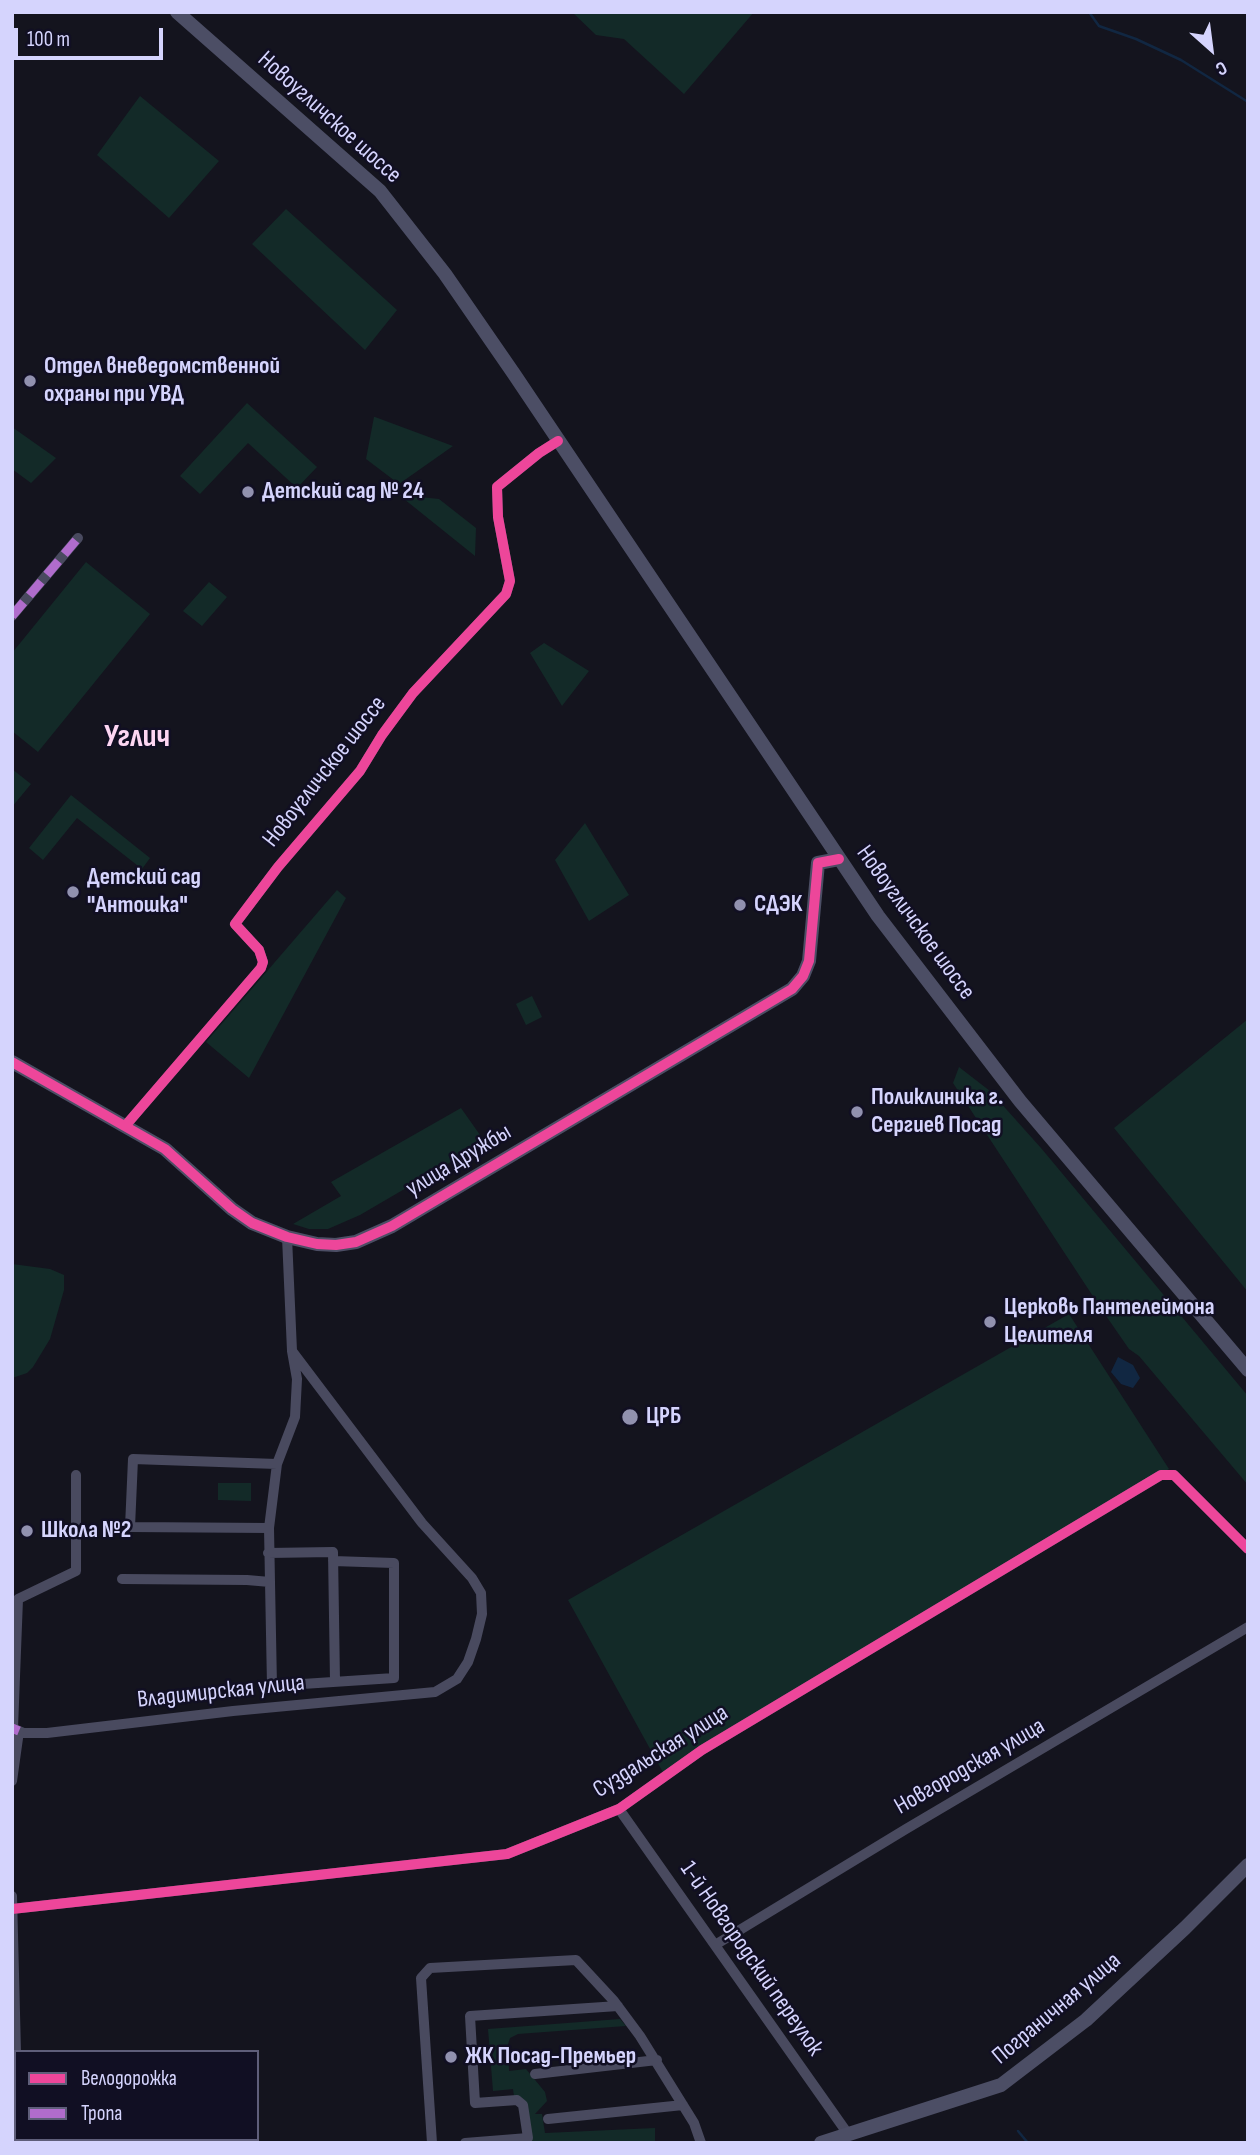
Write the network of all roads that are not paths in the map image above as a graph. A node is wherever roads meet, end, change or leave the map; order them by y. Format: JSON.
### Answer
{"nodes":[{"id":1,"x":177,"y":12,"type":"edge"},
{"id":2,"x":558,"y":441,"type":"junction"},
{"id":3,"x":78,"y":538,"type":"dead end"},
{"id":4,"x":12,"y":616,"type":"edge"},
{"id":5,"x":824,"y":837,"type":"junction"},
{"id":6,"x":839,"y":859,"type":"junction"},
{"id":7,"x":818,"y":863,"type":"junction"},
{"id":8,"x":12,"y":1062,"type":"edge"},
{"id":9,"x":126,"y":1125,"type":"junction"},
{"id":10,"x":287,"y":1237,"type":"junction"},
{"id":11,"x":292,"y":1351,"type":"junction"},
{"id":12,"x":1248,"y":1370,"type":"edge"},
{"id":13,"x":277,"y":1464,"type":"junction"},
{"id":14,"x":76,"y":1475,"type":"dead end"},
{"id":15,"x":269,"y":1528,"type":"junction"},
{"id":16,"x":1248,"y":1549,"type":"edge"},
{"id":17,"x":268,"y":1553,"type":"junction"},
{"id":18,"x":333,"y":1561,"type":"junction"},
{"id":19,"x":122,"y":1579,"type":"dead end"},
{"id":20,"x":270,"y":1582,"type":"junction"},
{"id":21,"x":1248,"y":1627,"type":"edge"},
{"id":22,"x":14,"y":1667,"type":"edge"},
{"id":23,"x":335,"y":1682,"type":"junction"},
{"id":24,"x":15,"y":1729,"type":"edge"},
{"id":25,"x":12,"y":1781,"type":"edge"},
{"id":26,"x":619,"y":1809,"type":"junction"},
{"id":27,"x":1248,"y":1865,"type":"edge"},
{"id":28,"x":12,"y":1896,"type":"edge"},
{"id":29,"x":12,"y":1909,"type":"edge"},
{"id":30,"x":715,"y":1945,"type":"junction"},
{"id":31,"x":618,"y":2006,"type":"junction"},
{"id":32,"x":16,"y":2050,"type":"edge"},
{"id":33,"x":657,"y":2060,"type":"junction"},
{"id":34,"x":535,"y":2074,"type":"dead end"},
{"id":35,"x":683,"y":2105,"type":"junction"},
{"id":36,"x":548,"y":2119,"type":"dead end"},
{"id":37,"x":848,"y":2134,"type":"junction"},
{"id":38,"x":432,"y":2143,"type":"edge"},
{"id":39,"x":465,"y":2143,"type":"edge"},
{"id":40,"x":701,"y":2143,"type":"edge"},
{"id":41,"x":821,"y":2143,"type":"edge"}],
"edges":[{"from":1,"to":2,"type":"main road","name":"Новоугличское шоссе"},
{"from":2,"to":5,"type":"main road","name":"Новоугличское шоссе"},
{"from":2,"to":9,"type":"street","name":"Новоугличское шоссе"},
{"from":3,"to":4,"type":"street"},
{"from":5,"to":6,"type":"main road","name":"Новоугличское шоссе"},
{"from":5,"to":7,"type":"main road","name":"улица Дружбы"},
{"from":6,"to":7,"type":"main road"},
{"from":6,"to":12,"type":"main road","name":"Новоугличское шоссе"},
{"from":7,"to":10,"type":"main road","name":"улица Дружбы"},
{"from":8,"to":9,"type":"main road","name":"улица Дружбы"},
{"from":9,"to":10,"type":"main road","name":"улица Дружбы"},
{"from":10,"to":11,"type":"street"},
{"from":11,"to":13,"type":"street"},
{"from":11,"to":24,"type":"street","name":"Владимирская улица"},
{"from":13,"to":15,"type":"street"},
{"from":13,"to":15,"type":"street"},
{"from":14,"to":22,"type":"street"},
{"from":15,"to":17,"type":"street"},
{"from":16,"to":26,"type":"street","name":"Суздальская улица"},
{"from":17,"to":18,"type":"street"},
{"from":17,"to":20,"type":"street"},
{"from":18,"to":23,"type":"street"},
{"from":18,"to":23,"type":"street"},
{"from":19,"to":20,"type":"street"},
{"from":20,"to":23,"type":"street"},
{"from":21,"to":30,"type":"street","name":"Новгородская улица"},
{"from":22,"to":24,"type":"street"},
{"from":24,"to":25,"type":"street"},
{"from":26,"to":29,"type":"street","name":"Суздальская улица"},
{"from":26,"to":30,"type":"street","name":"1-й Новгородский переулок"},
{"from":27,"to":37,"type":"main road","name":"Пограничная улица"},
{"from":28,"to":29,"type":"street"},
{"from":29,"to":32,"type":"street"},
{"from":30,"to":37,"type":"street","name":"1-й Новгородский переулок"},
{"from":31,"to":33,"type":"street"},
{"from":31,"to":38,"type":"street"},
{"from":31,"to":39,"type":"street"},
{"from":33,"to":34,"type":"street"},
{"from":33,"to":35,"type":"street"},
{"from":35,"to":36,"type":"street"},
{"from":35,"to":40,"type":"street"},
{"from":37,"to":41,"type":"main road","name":"Пограничная улица"}]}
